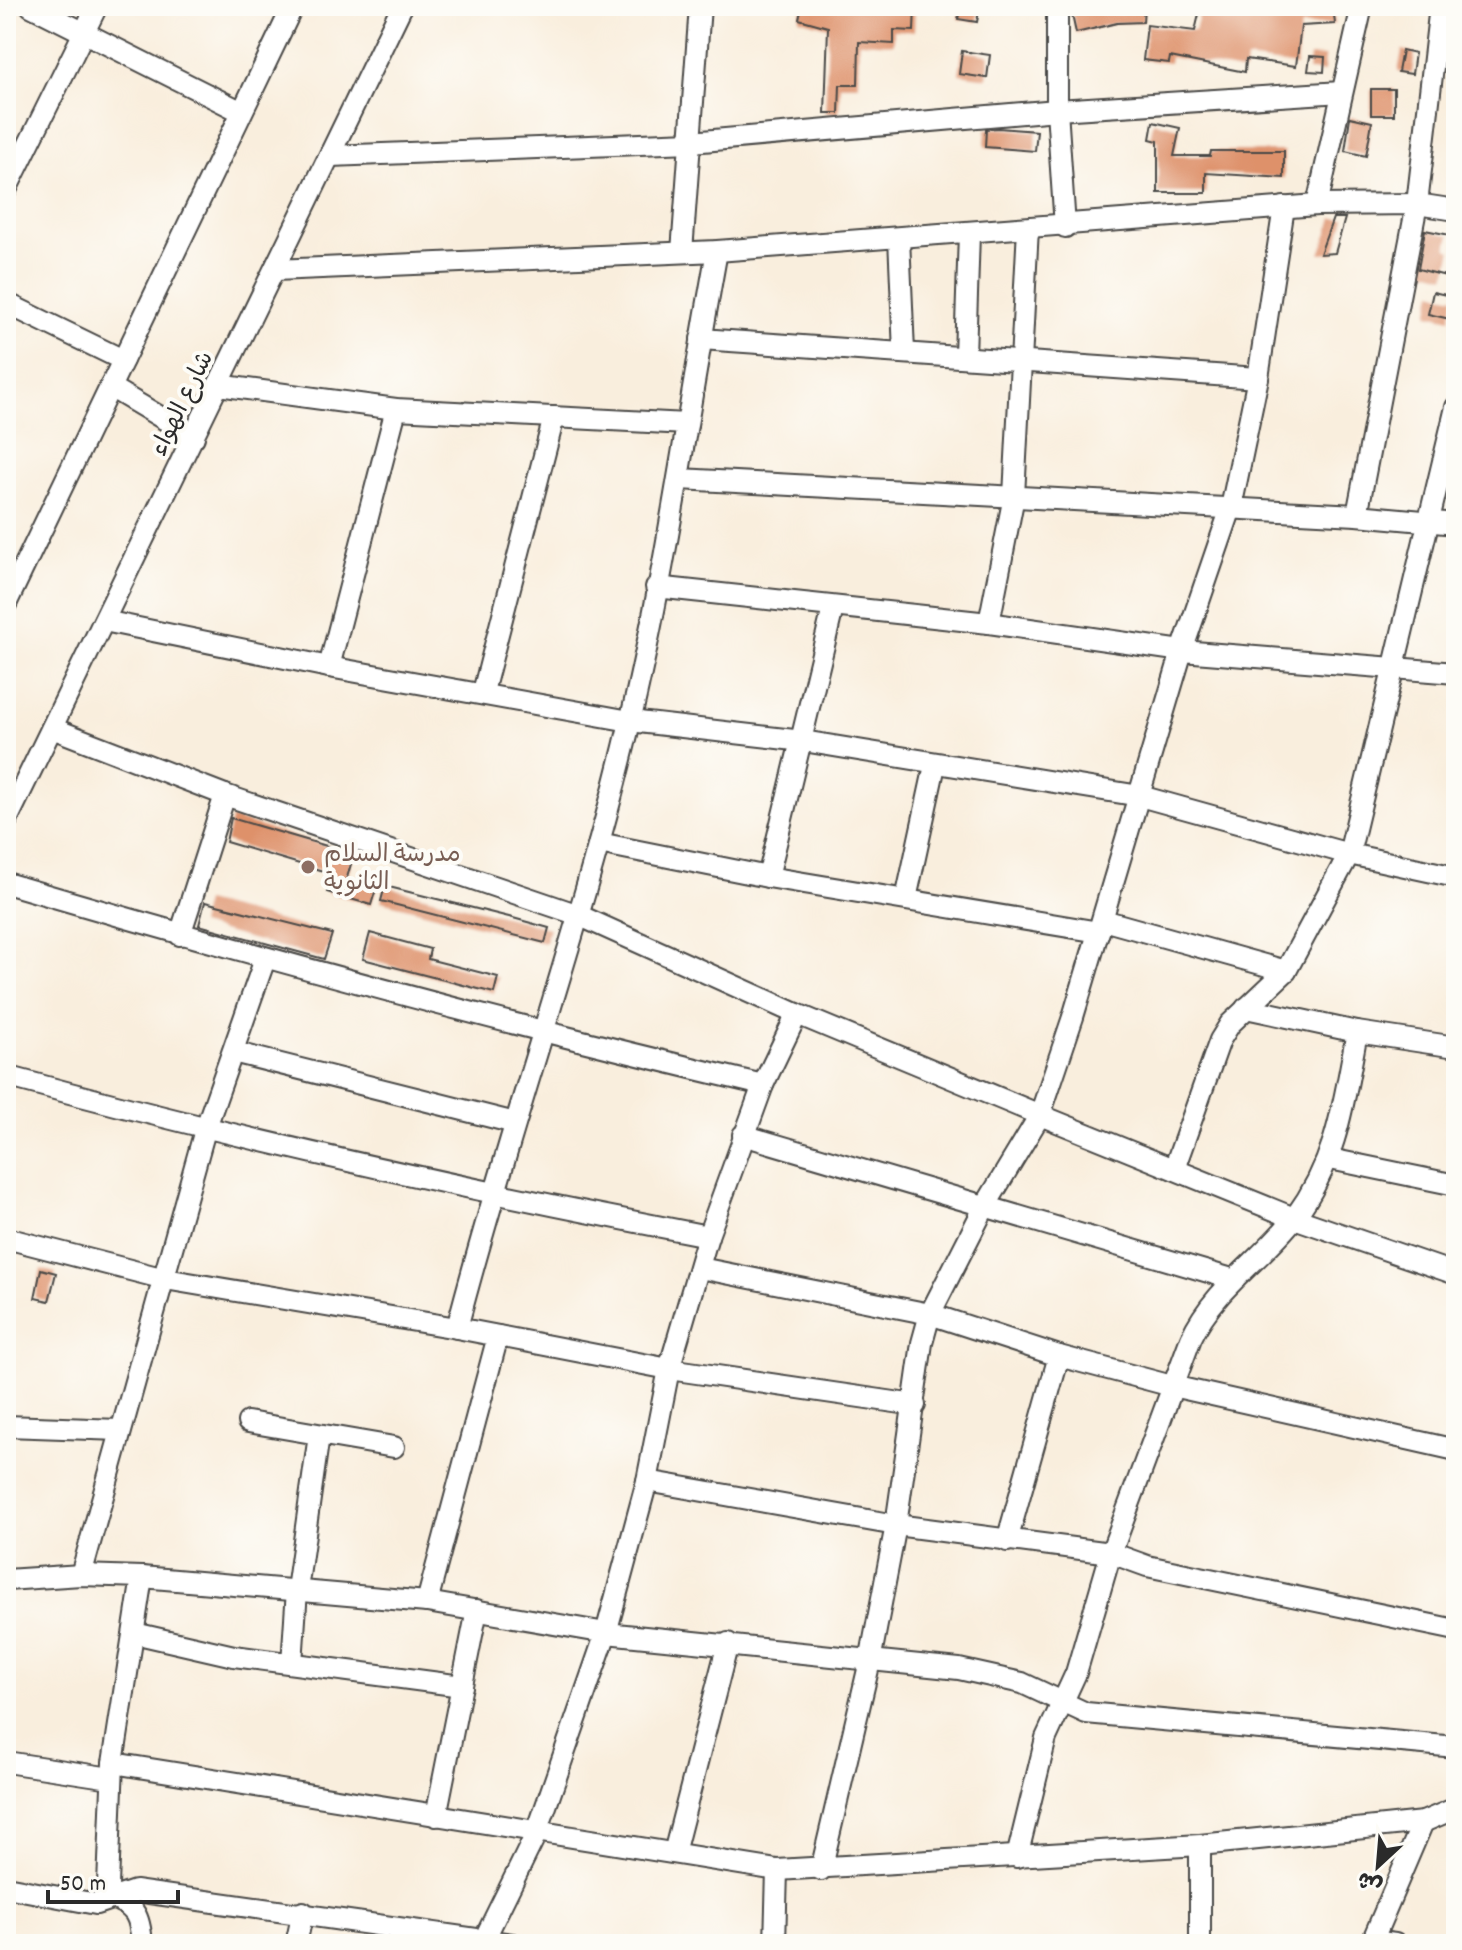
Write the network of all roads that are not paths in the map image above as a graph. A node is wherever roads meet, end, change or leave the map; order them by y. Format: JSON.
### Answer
{"nodes":[{"id":1,"x":31,"y":6,"type":"edge"},
{"id":2,"x":97,"y":6,"type":"edge"},
{"id":3,"x":293,"y":6,"type":"edge"},
{"id":4,"x":402,"y":6,"type":"edge"},
{"id":5,"x":700,"y":6,"type":"edge"},
{"id":6,"x":1057,"y":6,"type":"edge"},
{"id":7,"x":1362,"y":6,"type":"edge"},
{"id":8,"x":1440,"y":6,"type":"edge"},
{"id":9,"x":84,"y":32,"type":"junction"},
{"id":10,"x":1342,"y":92,"type":"junction"},
{"id":11,"x":1057,"y":110,"type":"junction"},
{"id":12,"x":240,"y":111,"type":"junction"},
{"id":13,"x":691,"y":142,"type":"junction"},
{"id":14,"x":330,"y":156,"type":"junction"},
{"id":15,"x":6,"y":190,"type":"edge"},
{"id":16,"x":1417,"y":204,"type":"junction"},
{"id":17,"x":1317,"y":205,"type":"junction"},
{"id":18,"x":1284,"y":207,"type":"junction"},
{"id":19,"x":1456,"y":210,"type":"edge"},
{"id":20,"x":1065,"y":227,"type":"junction"},
{"id":21,"x":1028,"y":228,"type":"junction"},
{"id":22,"x":969,"y":233,"type":"junction"},
{"id":23,"x":899,"y":238,"type":"junction"},
{"id":24,"x":717,"y":251,"type":"junction"},
{"id":25,"x":682,"y":252,"type":"junction"},
{"id":26,"x":275,"y":270,"type":"junction"},
{"id":27,"x":6,"y":303,"type":"edge"},
{"id":28,"x":701,"y":339,"type":"junction"},
{"id":29,"x":904,"y":352,"type":"junction"},
{"id":30,"x":965,"y":356,"type":"junction"},
{"id":31,"x":123,"y":360,"type":"junction"},
{"id":32,"x":1022,"y":360,"type":"junction"},
{"id":33,"x":1258,"y":378,"type":"junction"},
{"id":34,"x":218,"y":385,"type":"junction"},
{"id":35,"x":110,"y":387,"type":"junction"},
{"id":36,"x":1456,"y":407,"type":"edge"},
{"id":37,"x":396,"y":409,"type":"junction"},
{"id":38,"x":554,"y":417,"type":"junction"},
{"id":39,"x":687,"y":424,"type":"junction"},
{"id":40,"x":194,"y":437,"type":"junction"},
{"id":41,"x":680,"y":479,"type":"junction"},
{"id":42,"x":1014,"y":496,"type":"junction"},
{"id":43,"x":1231,"y":508,"type":"junction"},
{"id":44,"x":1357,"y":515,"type":"junction"},
{"id":45,"x":1428,"y":521,"type":"junction"},
{"id":46,"x":1456,"y":524,"type":"edge"},
{"id":47,"x":656,"y":587,"type":"junction"},
{"id":48,"x":6,"y":604,"type":"edge"},
{"id":49,"x":833,"y":608,"type":"junction"},
{"id":50,"x":104,"y":621,"type":"junction"},
{"id":51,"x":989,"y":623,"type":"junction"},
{"id":52,"x":1182,"y":651,"type":"junction"},
{"id":53,"x":329,"y":667,"type":"junction"},
{"id":54,"x":1396,"y":667,"type":"junction"},
{"id":55,"x":1456,"y":673,"type":"edge"},
{"id":56,"x":483,"y":692,"type":"junction"},
{"id":57,"x":630,"y":721,"type":"junction"},
{"id":58,"x":52,"y":728,"type":"junction"},
{"id":59,"x":803,"y":741,"type":"junction"},
{"id":60,"x":935,"y":765,"type":"junction"},
{"id":61,"x":225,"y":795,"type":"junction"},
{"id":62,"x":1140,"y":796,"type":"junction"},
{"id":63,"x":6,"y":822,"type":"edge"},
{"id":64,"x":599,"y":843,"type":"junction"},
{"id":65,"x":1349,"y":854,"type":"junction"},
{"id":66,"x":768,"y":877,"type":"junction"},
{"id":67,"x":1456,"y":877,"type":"edge"},
{"id":68,"x":6,"y":883,"type":"edge"},
{"id":69,"x":906,"y":899,"type":"junction"},
{"id":70,"x":576,"y":914,"type":"junction"},
{"id":71,"x":1101,"y":926,"type":"junction"},
{"id":72,"x":180,"y":935,"type":"junction"},
{"id":73,"x":265,"y":959,"type":"junction"},
{"id":74,"x":1286,"y":971,"type":"junction"},
{"id":75,"x":1246,"y":1008,"type":"junction"},
{"id":76,"x":797,"y":1014,"type":"junction"},
{"id":77,"x":1357,"y":1032,"type":"junction"},
{"id":78,"x":542,"y":1033,"type":"junction"},
{"id":79,"x":1456,"y":1047,"type":"edge"},
{"id":80,"x":233,"y":1052,"type":"junction"},
{"id":81,"x":6,"y":1076,"type":"edge"},
{"id":82,"x":763,"y":1085,"type":"junction"},
{"id":83,"x":1040,"y":1115,"type":"junction"},
{"id":84,"x":515,"y":1123,"type":"junction"},
{"id":85,"x":205,"y":1130,"type":"junction"},
{"id":86,"x":743,"y":1135,"type":"junction"},
{"id":87,"x":1330,"y":1159,"type":"junction"},
{"id":88,"x":1174,"y":1169,"type":"junction"},
{"id":89,"x":1456,"y":1185,"type":"edge"},
{"id":90,"x":492,"y":1195,"type":"junction"},
{"id":91,"x":984,"y":1208,"type":"junction"},
{"id":92,"x":1294,"y":1218,"type":"junction"},
{"id":93,"x":708,"y":1236,"type":"junction"},
{"id":94,"x":6,"y":1238,"type":"edge"},
{"id":95,"x":700,"y":1268,"type":"junction"},
{"id":96,"x":1456,"y":1274,"type":"edge"},
{"id":97,"x":165,"y":1279,"type":"junction"},
{"id":98,"x":1232,"y":1279,"type":"junction"},
{"id":99,"x":930,"y":1314,"type":"junction"},
{"id":100,"x":457,"y":1328,"type":"junction"},
{"id":101,"x":498,"y":1336,"type":"junction"},
{"id":102,"x":1059,"y":1356,"type":"junction"},
{"id":103,"x":669,"y":1369,"type":"junction"},
{"id":104,"x":1172,"y":1386,"type":"junction"},
{"id":105,"x":915,"y":1405,"type":"junction"},
{"id":106,"x":248,"y":1422,"type":"dead end"},
{"id":107,"x":6,"y":1426,"type":"edge"},
{"id":108,"x":120,"y":1430,"type":"junction"},
{"id":109,"x":319,"y":1435,"type":"junction"},
{"id":110,"x":394,"y":1447,"type":"dead end"},
{"id":111,"x":1456,"y":1450,"type":"edge"},
{"id":112,"x":647,"y":1481,"type":"junction"},
{"id":113,"x":896,"y":1525,"type":"junction"},
{"id":114,"x":1007,"y":1541,"type":"junction"},
{"id":115,"x":1111,"y":1553,"type":"junction"},
{"id":116,"x":81,"y":1575,"type":"junction"},
{"id":117,"x":142,"y":1577,"type":"junction"},
{"id":118,"x":6,"y":1580,"type":"edge"},
{"id":119,"x":297,"y":1590,"type":"junction"},
{"id":120,"x":427,"y":1602,"type":"junction"},
{"id":121,"x":477,"y":1610,"type":"junction"},
{"id":122,"x":1456,"y":1630,"type":"edge"},
{"id":123,"x":134,"y":1633,"type":"junction"},
{"id":124,"x":606,"y":1633,"type":"junction"},
{"id":125,"x":728,"y":1643,"type":"junction"},
{"id":126,"x":870,"y":1661,"type":"junction"},
{"id":127,"x":292,"y":1663,"type":"junction"},
{"id":128,"x":462,"y":1686,"type":"junction"},
{"id":129,"x":1061,"y":1700,"type":"junction"},
{"id":130,"x":1456,"y":1747,"type":"edge"},
{"id":131,"x":6,"y":1762,"type":"edge"},
{"id":132,"x":112,"y":1771,"type":"junction"},
{"id":133,"x":1456,"y":1808,"type":"edge"},
{"id":134,"x":436,"y":1816,"type":"junction"},
{"id":135,"x":1423,"y":1822,"type":"junction"},
{"id":136,"x":537,"y":1832,"type":"junction"},
{"id":137,"x":1200,"y":1845,"type":"junction"},
{"id":138,"x":674,"y":1853,"type":"junction"},
{"id":139,"x":1017,"y":1857,"type":"junction"},
{"id":140,"x":777,"y":1870,"type":"junction"},
{"id":141,"x":821,"y":1870,"type":"junction"},
{"id":142,"x":6,"y":1887,"type":"edge"},
{"id":143,"x":109,"y":1897,"type":"junction"},
{"id":144,"x":303,"y":1912,"type":"junction"},
{"id":145,"x":483,"y":1942,"type":"edge"},
{"id":146,"x":1372,"y":1942,"type":"edge"},
{"id":147,"x":142,"y":1944,"type":"edge"},
{"id":148,"x":296,"y":1944,"type":"edge"},
{"id":149,"x":512,"y":1944,"type":"edge"},
{"id":150,"x":775,"y":1944,"type":"edge"},
{"id":151,"x":1200,"y":1944,"type":"edge"},
{"id":152,"x":1395,"y":1944,"type":"edge"}],
"edges":[{"from":1,"to":9,"type":"street"},
{"from":2,"to":9,"type":"street"},
{"from":3,"to":12,"type":"street"},
{"from":4,"to":14,"type":"street","name":"شارع الهواء"},
{"from":5,"to":13,"type":"street"},
{"from":6,"to":11,"type":"street"},
{"from":7,"to":10,"type":"street"},
{"from":8,"to":16,"type":"street"},
{"from":9,"to":12,"type":"street"},
{"from":9,"to":15,"type":"street"},
{"from":10,"to":11,"type":"street"},
{"from":10,"to":17,"type":"street"},
{"from":11,"to":13,"type":"street"},
{"from":11,"to":20,"type":"street"},
{"from":12,"to":31,"type":"street"},
{"from":13,"to":14,"type":"street"},
{"from":13,"to":25,"type":"street"},
{"from":14,"to":26,"type":"street","name":"شارع الهواء"},
{"from":16,"to":17,"type":"street"},
{"from":16,"to":19,"type":"street"},
{"from":16,"to":44,"type":"street"},
{"from":17,"to":18,"type":"street"},
{"from":18,"to":20,"type":"street"},
{"from":18,"to":33,"type":"street"},
{"from":20,"to":21,"type":"street"},
{"from":21,"to":22,"type":"street"},
{"from":21,"to":32,"type":"street"},
{"from":22,"to":23,"type":"street"},
{"from":22,"to":30,"type":"street"},
{"from":23,"to":24,"type":"street"},
{"from":23,"to":29,"type":"street"},
{"from":24,"to":25,"type":"street"},
{"from":24,"to":28,"type":"street"},
{"from":25,"to":26,"type":"street"},
{"from":26,"to":34,"type":"street","name":"شارع الهواء"},
{"from":27,"to":31,"type":"street"},
{"from":28,"to":29,"type":"street"},
{"from":28,"to":39,"type":"street"},
{"from":29,"to":30,"type":"street"},
{"from":30,"to":32,"type":"street"},
{"from":31,"to":35,"type":"street"},
{"from":32,"to":33,"type":"street"},
{"from":32,"to":42,"type":"street"},
{"from":33,"to":43,"type":"street"},
{"from":34,"to":37,"type":"street"},
{"from":34,"to":40,"type":"street","name":"شارع الهواء"},
{"from":35,"to":40,"type":"street"},
{"from":35,"to":48,"type":"street"},
{"from":36,"to":45,"type":"street"},
{"from":37,"to":38,"type":"street"},
{"from":37,"to":53,"type":"street"},
{"from":38,"to":39,"type":"street"},
{"from":38,"to":56,"type":"street"},
{"from":39,"to":41,"type":"street"},
{"from":40,"to":50,"type":"street","name":"شارع الهواء"},
{"from":41,"to":42,"type":"street"},
{"from":41,"to":47,"type":"street"},
{"from":42,"to":43,"type":"street"},
{"from":42,"to":51,"type":"street"},
{"from":43,"to":44,"type":"street"},
{"from":43,"to":52,"type":"street"},
{"from":44,"to":45,"type":"street"},
{"from":45,"to":46,"type":"street"},
{"from":45,"to":54,"type":"street"},
{"from":47,"to":49,"type":"street"},
{"from":47,"to":57,"type":"street"},
{"from":49,"to":51,"type":"street"},
{"from":49,"to":59,"type":"street"},
{"from":50,"to":53,"type":"street"},
{"from":50,"to":58,"type":"street","name":"شارع الهواء"},
{"from":51,"to":52,"type":"street"},
{"from":52,"to":54,"type":"street"},
{"from":52,"to":62,"type":"street"},
{"from":53,"to":56,"type":"street"},
{"from":54,"to":55,"type":"street"},
{"from":54,"to":65,"type":"street"},
{"from":56,"to":57,"type":"street"},
{"from":57,"to":59,"type":"street"},
{"from":57,"to":64,"type":"street"},
{"from":58,"to":61,"type":"street"},
{"from":58,"to":63,"type":"street","name":"شارع الهواء"},
{"from":59,"to":60,"type":"street"},
{"from":59,"to":66,"type":"street"},
{"from":60,"to":62,"type":"street"},
{"from":60,"to":69,"type":"street"},
{"from":61,"to":70,"type":"street"},
{"from":61,"to":72,"type":"street"},
{"from":62,"to":65,"type":"street"},
{"from":62,"to":71,"type":"street"},
{"from":64,"to":66,"type":"street"},
{"from":64,"to":70,"type":"street"},
{"from":65,"to":67,"type":"street"},
{"from":65,"to":74,"type":"street"},
{"from":66,"to":69,"type":"street"},
{"from":68,"to":72,"type":"street"},
{"from":69,"to":71,"type":"street"},
{"from":70,"to":76,"type":"street"},
{"from":70,"to":78,"type":"street"},
{"from":71,"to":74,"type":"street"},
{"from":71,"to":83,"type":"street"},
{"from":72,"to":73,"type":"street"},
{"from":73,"to":78,"type":"street"},
{"from":73,"to":80,"type":"street"},
{"from":74,"to":75,"type":"street"},
{"from":75,"to":77,"type":"street"},
{"from":75,"to":88,"type":"street"},
{"from":76,"to":82,"type":"street"},
{"from":76,"to":83,"type":"street"},
{"from":77,"to":79,"type":"street"},
{"from":77,"to":87,"type":"street"},
{"from":78,"to":82,"type":"street"},
{"from":78,"to":84,"type":"street"},
{"from":80,"to":84,"type":"street"},
{"from":80,"to":85,"type":"street"},
{"from":81,"to":85,"type":"street"},
{"from":82,"to":86,"type":"street"},
{"from":83,"to":88,"type":"street"},
{"from":83,"to":91,"type":"street"},
{"from":84,"to":90,"type":"street"},
{"from":85,"to":90,"type":"street"},
{"from":85,"to":97,"type":"street"},
{"from":86,"to":91,"type":"street"},
{"from":86,"to":93,"type":"street"},
{"from":87,"to":89,"type":"street"},
{"from":87,"to":92,"type":"street"},
{"from":88,"to":92,"type":"street"},
{"from":90,"to":93,"type":"street"},
{"from":90,"to":100,"type":"street"},
{"from":91,"to":98,"type":"street"},
{"from":91,"to":99,"type":"street"},
{"from":92,"to":96,"type":"street"},
{"from":92,"to":98,"type":"street"},
{"from":93,"to":95,"type":"street"},
{"from":94,"to":97,"type":"street"},
{"from":95,"to":99,"type":"street"},
{"from":95,"to":103,"type":"street"},
{"from":97,"to":100,"type":"street"},
{"from":97,"to":108,"type":"street"},
{"from":98,"to":104,"type":"street"},
{"from":99,"to":102,"type":"street"},
{"from":99,"to":105,"type":"street"},
{"from":100,"to":101,"type":"street"},
{"from":101,"to":103,"type":"street"},
{"from":101,"to":120,"type":"street"},
{"from":102,"to":104,"type":"street"},
{"from":102,"to":114,"type":"street"},
{"from":103,"to":105,"type":"street"},
{"from":103,"to":112,"type":"street"},
{"from":104,"to":111,"type":"street"},
{"from":104,"to":115,"type":"street"},
{"from":105,"to":113,"type":"street"},
{"from":106,"to":109,"type":"street"},
{"from":107,"to":108,"type":"street"},
{"from":108,"to":116,"type":"street"},
{"from":109,"to":110,"type":"street"},
{"from":109,"to":119,"type":"street"},
{"from":112,"to":113,"type":"street"},
{"from":112,"to":124,"type":"street"},
{"from":113,"to":114,"type":"street"},
{"from":113,"to":126,"type":"street"},
{"from":114,"to":115,"type":"street"},
{"from":115,"to":122,"type":"street"},
{"from":115,"to":129,"type":"street"},
{"from":116,"to":117,"type":"street"},
{"from":116,"to":118,"type":"street"},
{"from":117,"to":119,"type":"street"},
{"from":117,"to":123,"type":"street"},
{"from":119,"to":120,"type":"street"},
{"from":119,"to":127,"type":"street"},
{"from":120,"to":121,"type":"street"},
{"from":121,"to":124,"type":"street"},
{"from":121,"to":128,"type":"street"},
{"from":123,"to":127,"type":"street"},
{"from":123,"to":132,"type":"street"},
{"from":124,"to":125,"type":"street"},
{"from":124,"to":136,"type":"street"},
{"from":125,"to":126,"type":"street"},
{"from":125,"to":138,"type":"street"},
{"from":126,"to":129,"type":"street"},
{"from":126,"to":141,"type":"street"},
{"from":127,"to":128,"type":"street"},
{"from":128,"to":134,"type":"street"},
{"from":129,"to":130,"type":"street"},
{"from":129,"to":139,"type":"street"},
{"from":131,"to":132,"type":"street"},
{"from":132,"to":134,"type":"street"},
{"from":132,"to":143,"type":"street"},
{"from":133,"to":135,"type":"street"},
{"from":134,"to":136,"type":"street"},
{"from":135,"to":137,"type":"street"},
{"from":135,"to":146,"type":"street"},
{"from":136,"to":138,"type":"street"},
{"from":136,"to":145,"type":"street"},
{"from":137,"to":139,"type":"street"},
{"from":137,"to":151,"type":"street"},
{"from":138,"to":140,"type":"street"},
{"from":139,"to":141,"type":"street"},
{"from":140,"to":141,"type":"street"},
{"from":140,"to":150,"type":"street"},
{"from":142,"to":143,"type":"street"},
{"from":143,"to":144,"type":"street"},
{"from":143,"to":147,"type":"street"},
{"from":144,"to":145,"type":"street"},
{"from":144,"to":148,"type":"street"},
{"from":145,"to":149,"type":"street"},
{"from":146,"to":152,"type":"street"}]}
